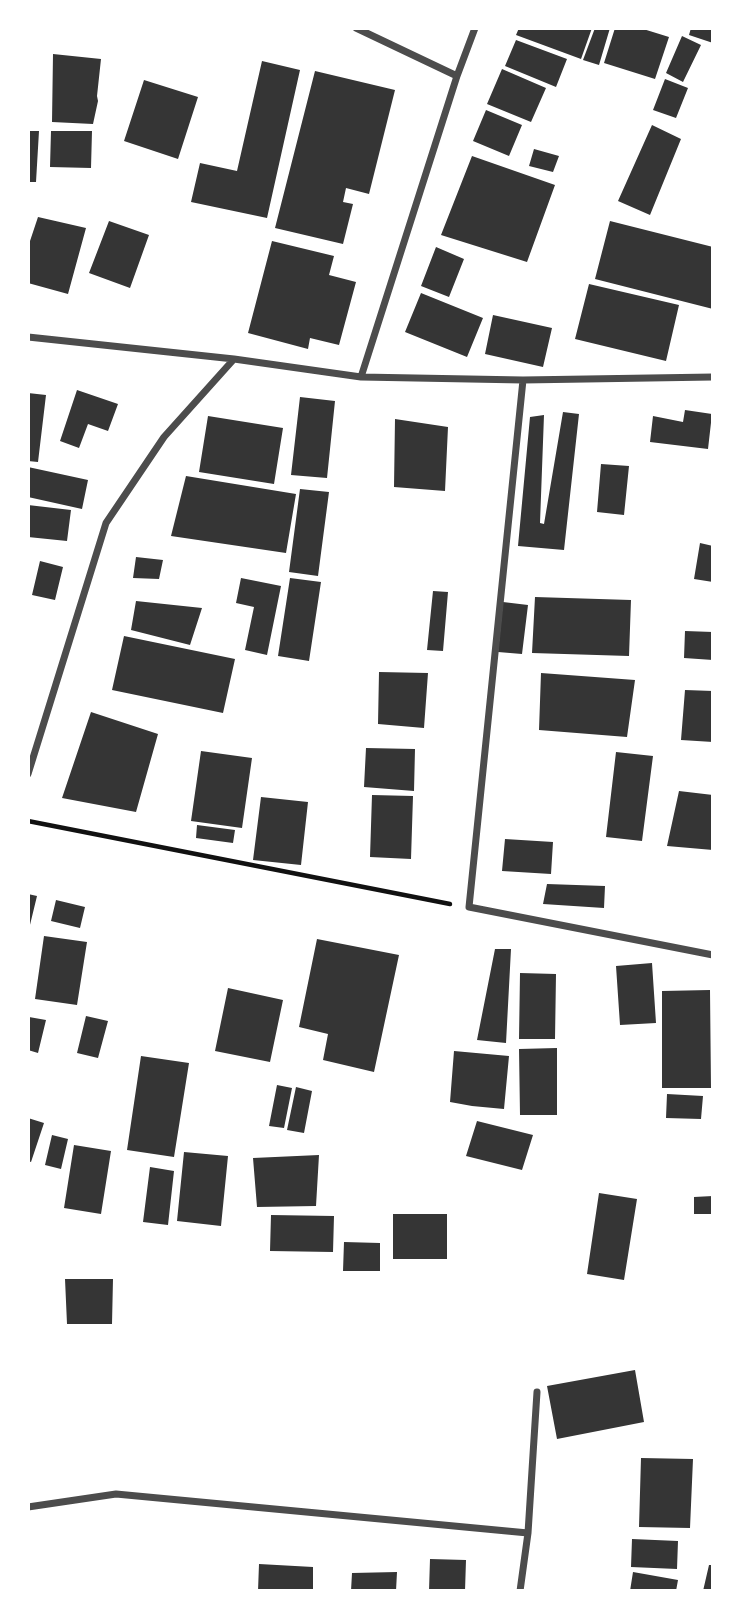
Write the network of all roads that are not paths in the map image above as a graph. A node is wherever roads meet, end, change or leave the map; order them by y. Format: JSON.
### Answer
{"nodes":[{"id":1,"x":356,"y":28,"type":"edge"},
{"id":2,"x":475,"y":28,"type":"edge"},
{"id":3,"x":457,"y":76,"type":"junction"},
{"id":4,"x":28,"y":337,"type":"edge"},
{"id":5,"x":234,"y":359,"type":"junction"},
{"id":6,"x":361,"y":377,"type":"junction"},
{"id":7,"x":713,"y":377,"type":"edge"},
{"id":8,"x":523,"y":380,"type":"junction"},
{"id":9,"x":28,"y":774,"type":"edge"},
{"id":10,"x":713,"y":955,"type":"edge"},
{"id":11,"x":537,"y":1392,"type":"dead end"},
{"id":12,"x":28,"y":1507,"type":"edge"},
{"id":13,"x":528,"y":1533,"type":"junction"},
{"id":14,"x":520,"y":1591,"type":"edge"}],
"edges":[{"from":1,"to":3,"type":"street"},
{"from":2,"to":3,"type":"street"},
{"from":3,"to":6,"type":"street"},
{"from":4,"to":5,"type":"street"},
{"from":5,"to":6,"type":"street"},
{"from":5,"to":9,"type":"street"},
{"from":6,"to":8,"type":"street"},
{"from":7,"to":8,"type":"street"},
{"from":8,"to":10,"type":"street"},
{"from":11,"to":13,"type":"street"},
{"from":12,"to":13,"type":"street"},
{"from":13,"to":14,"type":"street"}]}
